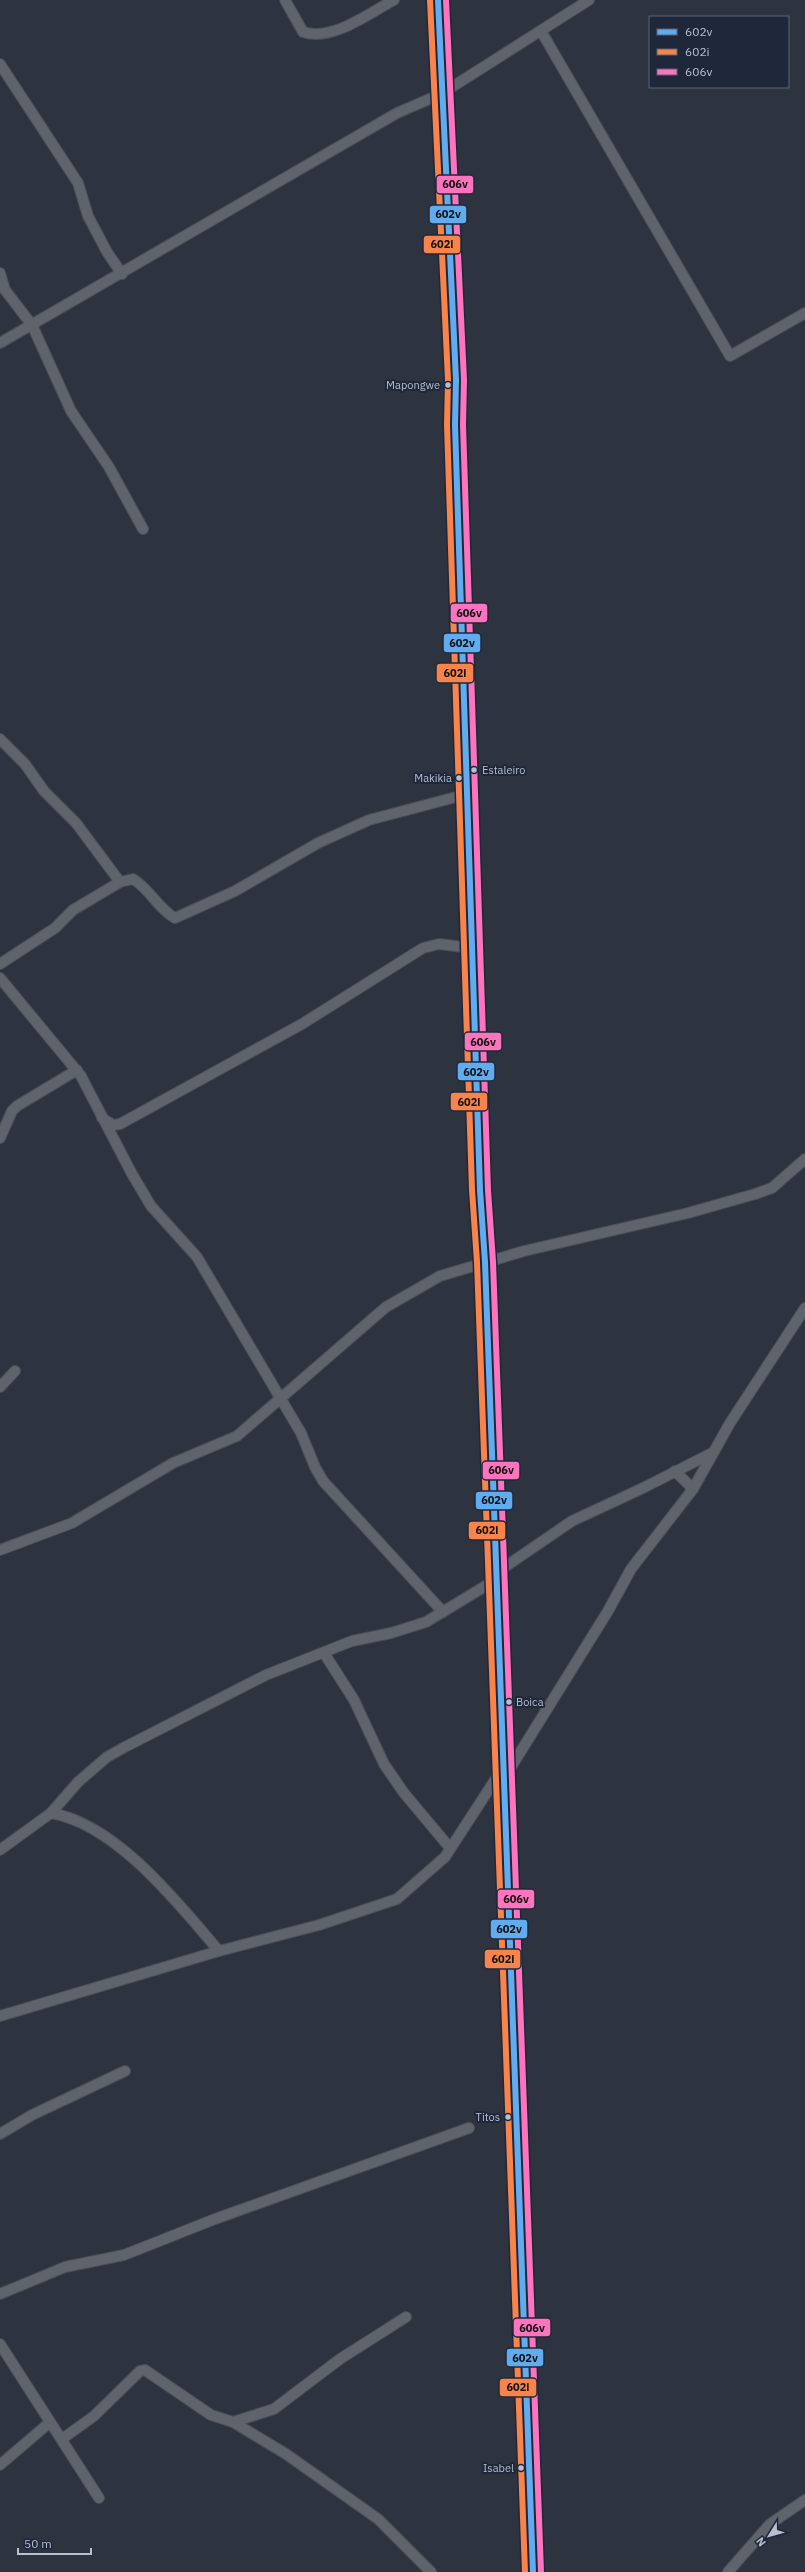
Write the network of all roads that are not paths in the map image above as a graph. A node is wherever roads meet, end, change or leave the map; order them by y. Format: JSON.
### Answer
{"nodes":[{"id":1,"x":285,"y":0,"type":"edge"},
{"id":2,"x":394,"y":0,"type":"edge"},
{"id":3,"x":438,"y":0,"type":"edge"},
{"id":4,"x":589,"y":0,"type":"edge"},
{"id":5,"x":541,"y":30,"type":"junction"},
{"id":6,"x":0,"y":64,"type":"edge"},
{"id":7,"x":441,"y":94,"type":"junction"},
{"id":8,"x":0,"y":274,"type":"edge"},
{"id":9,"x":122,"y":274,"type":"junction"},
{"id":10,"x":805,"y":313,"type":"edge"},
{"id":11,"x":32,"y":325,"type":"junction"},
{"id":12,"x":0,"y":343,"type":"edge"},
{"id":13,"x":143,"y":529,"type":"dead end"},
{"id":14,"x":0,"y":739,"type":"edge"},
{"id":15,"x":456,"y":797,"type":"dead end"},
{"id":16,"x":120,"y":882,"type":"junction"},
{"id":17,"x":463,"y":947,"type":"dead end"},
{"id":18,"x":0,"y":964,"type":"edge"},
{"id":19,"x":0,"y":978,"type":"edge"},
{"id":20,"x":77,"y":1070,"type":"junction"},
{"id":21,"x":102,"y":1118,"type":"junction"},
{"id":22,"x":0,"y":1138,"type":"edge"},
{"id":23,"x":805,"y":1159,"type":"edge"},
{"id":24,"x":485,"y":1262,"type":"junction"},
{"id":25,"x":805,"y":1308,"type":"edge"},
{"id":26,"x":15,"y":1371,"type":"dead end"},
{"id":27,"x":0,"y":1387,"type":"edge"},
{"id":28,"x":280,"y":1400,"type":"junction"},
{"id":29,"x":712,"y":1453,"type":"junction"},
{"id":30,"x":675,"y":1471,"type":"junction"},
{"id":31,"x":693,"y":1489,"type":"junction"},
{"id":32,"x":2,"y":1548,"type":"edge"},
{"id":33,"x":497,"y":1576,"type":"junction"},
{"id":34,"x":443,"y":1612,"type":"junction"},
{"id":35,"x":324,"y":1653,"type":"junction"},
{"id":36,"x":502,"y":1774,"type":"junction"},
{"id":37,"x":51,"y":1813,"type":"junction"},
{"id":38,"x":450,"y":1848,"type":"junction"},
{"id":39,"x":0,"y":1850,"type":"edge"},
{"id":40,"x":219,"y":1951,"type":"junction"},
{"id":41,"x":0,"y":2016,"type":"edge"},
{"id":42,"x":125,"y":2071,"type":"dead end"},
{"id":43,"x":469,"y":2128,"type":"dead end"},
{"id":44,"x":0,"y":2134,"type":"edge"},
{"id":45,"x":0,"y":2294,"type":"edge"},
{"id":46,"x":406,"y":2317,"type":"dead end"},
{"id":47,"x":0,"y":2344,"type":"edge"},
{"id":48,"x":233,"y":2422,"type":"junction"},
{"id":49,"x":49,"y":2423,"type":"junction"},
{"id":50,"x":62,"y":2439,"type":"junction"},
{"id":51,"x":0,"y":2465,"type":"edge"},
{"id":52,"x":99,"y":2498,"type":"dead end"},
{"id":53,"x":805,"y":2500,"type":"edge"},
{"id":54,"x":431,"y":2572,"type":"edge"},
{"id":55,"x":533,"y":2572,"type":"edge"},
{"id":56,"x":728,"y":2572,"type":"edge"}],
"edges":[{"from":1,"to":2,"type":"street"},
{"from":3,"to":7,"type":"highway"},
{"from":4,"to":5,"type":"street"},
{"from":5,"to":7,"type":"street"},
{"from":5,"to":10,"type":"street"},
{"from":6,"to":9,"type":"street"},
{"from":7,"to":9,"type":"street"},
{"from":7,"to":24,"type":"highway"},
{"from":8,"to":11,"type":"street"},
{"from":9,"to":11,"type":"street"},
{"from":11,"to":12,"type":"street"},
{"from":11,"to":13,"type":"street"},
{"from":14,"to":16,"type":"street"},
{"from":15,"to":16,"type":"street"},
{"from":16,"to":18,"type":"street"},
{"from":17,"to":21,"type":"street"},
{"from":19,"to":20,"type":"street"},
{"from":20,"to":21,"type":"street"},
{"from":20,"to":22,"type":"street"},
{"from":21,"to":28,"type":"street"},
{"from":23,"to":24,"type":"street"},
{"from":24,"to":28,"type":"street"},
{"from":24,"to":33,"type":"highway"},
{"from":25,"to":29,"type":"street"},
{"from":26,"to":27,"type":"street"},
{"from":28,"to":32,"type":"street"},
{"from":28,"to":34,"type":"street"},
{"from":29,"to":30,"type":"street"},
{"from":29,"to":31,"type":"street"},
{"from":30,"to":31,"type":"street"},
{"from":30,"to":33,"type":"street"},
{"from":31,"to":36,"type":"street"},
{"from":33,"to":34,"type":"street"},
{"from":33,"to":36,"type":"highway"},
{"from":34,"to":35,"type":"street"},
{"from":35,"to":37,"type":"street"},
{"from":35,"to":38,"type":"street"},
{"from":36,"to":38,"type":"street"},
{"from":36,"to":55,"type":"highway"},
{"from":37,"to":39,"type":"street"},
{"from":37,"to":40,"type":"street"},
{"from":38,"to":40,"type":"street"},
{"from":40,"to":41,"type":"street"},
{"from":42,"to":44,"type":"street"},
{"from":43,"to":45,"type":"street"},
{"from":46,"to":48,"type":"street"},
{"from":47,"to":49,"type":"street"},
{"from":48,"to":50,"type":"street"},
{"from":48,"to":54,"type":"street"},
{"from":49,"to":50,"type":"street"},
{"from":49,"to":51,"type":"street"},
{"from":50,"to":52,"type":"street"},
{"from":53,"to":56,"type":"street"}]}
